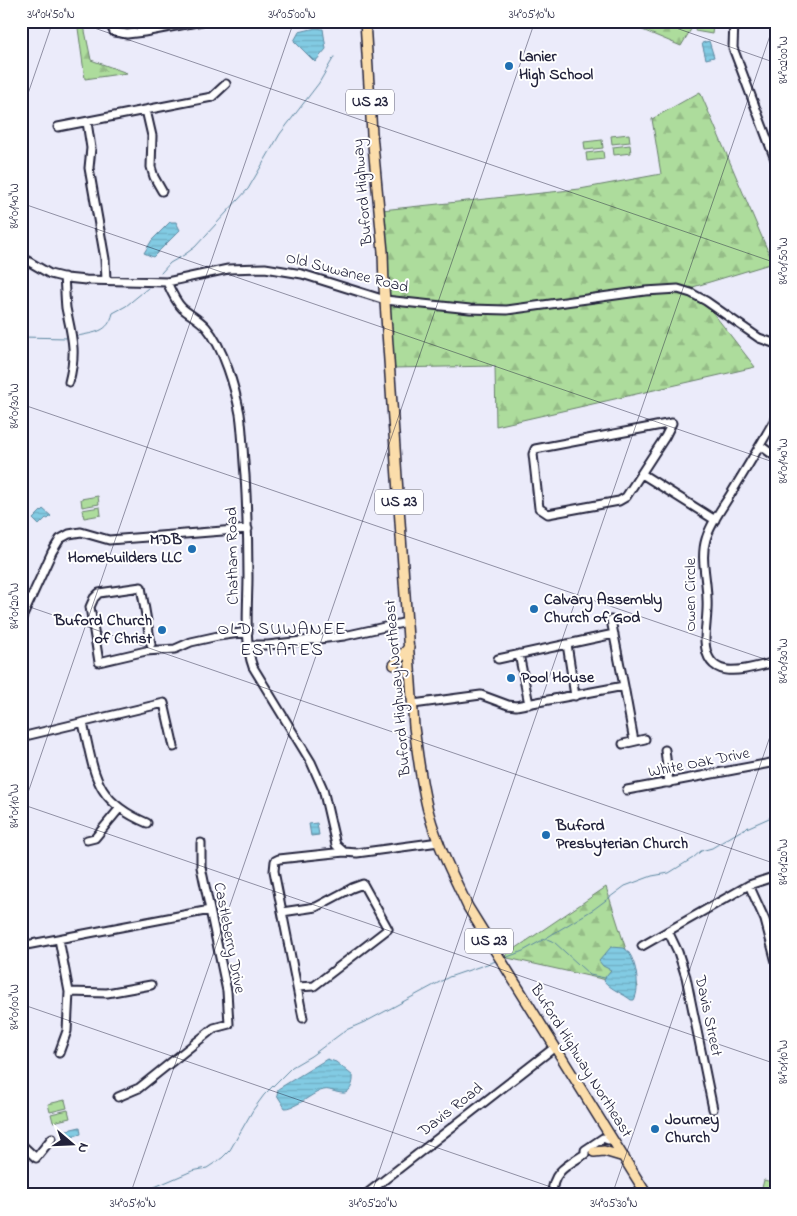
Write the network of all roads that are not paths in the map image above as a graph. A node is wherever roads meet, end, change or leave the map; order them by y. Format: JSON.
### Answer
{"nodes":[{"id":1,"x":111,"y":21,"type":"edge"},
{"id":2,"x":143,"y":21,"type":"edge"},
{"id":3,"x":202,"y":21,"type":"edge"},
{"id":4,"x":365,"y":21,"type":"edge"},
{"id":5,"x":734,"y":21,"type":"edge"},
{"id":6,"x":175,"y":24,"type":"edge"},
{"id":7,"x":144,"y":32,"type":"junction"},
{"id":8,"x":226,"y":84,"type":"dead end"},
{"id":9,"x":146,"y":110,"type":"junction"},
{"id":10,"x":87,"y":122,"type":"junction"},
{"id":11,"x":58,"y":127,"type":"dead end"},
{"id":12,"x":776,"y":162,"type":"edge"},
{"id":13,"x":162,"y":190,"type":"dead end"},
{"id":14,"x":21,"y":257,"type":"edge"},
{"id":15,"x":64,"y":277,"type":"junction"},
{"id":16,"x":106,"y":280,"type":"junction"},
{"id":17,"x":168,"y":282,"type":"junction"},
{"id":18,"x":385,"y":300,"type":"junction"},
{"id":19,"x":776,"y":344,"type":"edge"},
{"id":20,"x":69,"y":382,"type":"dead end"},
{"id":21,"x":776,"y":416,"type":"edge"},
{"id":22,"x":761,"y":446,"type":"junction"},
{"id":23,"x":776,"y":457,"type":"edge"},
{"id":24,"x":642,"y":474,"type":"junction"},
{"id":25,"x":715,"y":520,"type":"junction"},
{"id":26,"x":248,"y":528,"type":"junction"},
{"id":27,"x":21,"y":620,"type":"edge"},
{"id":28,"x":611,"y":620,"type":"dead end"},
{"id":29,"x":406,"y":622,"type":"junction"},
{"id":30,"x":248,"y":632,"type":"junction"},
{"id":31,"x":614,"y":634,"type":"junction"},
{"id":32,"x":151,"y":644,"type":"dead end"},
{"id":33,"x":567,"y":644,"type":"junction"},
{"id":34,"x":249,"y":646,"type":"junction"},
{"id":35,"x":409,"y":648,"type":"junction"},
{"id":36,"x":519,"y":654,"type":"junction"},
{"id":37,"x":498,"y":659,"type":"dead end"},
{"id":38,"x":776,"y":662,"type":"edge"},
{"id":39,"x":394,"y":665,"type":"dead end"},
{"id":40,"x":624,"y":686,"type":"junction"},
{"id":41,"x":575,"y":696,"type":"junction"},
{"id":42,"x":413,"y":704,"type":"junction"},
{"id":43,"x":529,"y":704,"type":"junction"},
{"id":44,"x":82,"y":723,"type":"junction"},
{"id":45,"x":21,"y":737,"type":"edge"},
{"id":46,"x":645,"y":739,"type":"dead end"},
{"id":47,"x":634,"y":741,"type":"junction"},
{"id":48,"x":623,"y":744,"type":"dead end"},
{"id":49,"x":174,"y":747,"type":"dead end"},
{"id":50,"x":665,"y":750,"type":"dead end"},
{"id":51,"x":776,"y":762,"type":"edge"},
{"id":52,"x":669,"y":782,"type":"junction"},
{"id":53,"x":627,"y":790,"type":"dead end"},
{"id":54,"x":119,"y":809,"type":"junction"},
{"id":55,"x":147,"y":824,"type":"dead end"},
{"id":56,"x":87,"y":840,"type":"dead end"},
{"id":57,"x":438,"y":842,"type":"junction"},
{"id":58,"x":201,"y":843,"type":"dead end"},
{"id":59,"x":344,"y":852,"type":"junction"},
{"id":60,"x":776,"y":876,"type":"edge"},
{"id":61,"x":749,"y":885,"type":"junction"},
{"id":62,"x":210,"y":910,"type":"junction"},
{"id":63,"x":282,"y":912,"type":"junction"},
{"id":64,"x":668,"y":931,"type":"junction"},
{"id":65,"x":60,"y":939,"type":"junction"},
{"id":66,"x":21,"y":946,"type":"edge"},
{"id":67,"x":642,"y":946,"type":"dead end"},
{"id":68,"x":776,"y":962,"type":"edge"},
{"id":69,"x":151,"y":985,"type":"dead end"},
{"id":70,"x":297,"y":987,"type":"junction"},
{"id":71,"x":69,"y":992,"type":"junction"},
{"id":72,"x":303,"y":1018,"type":"dead end"},
{"id":73,"x":555,"y":1047,"type":"junction"},
{"id":74,"x":59,"y":1053,"type":"dead end"},
{"id":75,"x":118,"y":1097,"type":"dead end"},
{"id":76,"x":713,"y":1109,"type":"dead end"},
{"id":77,"x":52,"y":1138,"type":"dead end"},
{"id":78,"x":610,"y":1139,"type":"junction"},
{"id":79,"x":21,"y":1144,"type":"edge"},
{"id":80,"x":590,"y":1153,"type":"junction"},
{"id":81,"x":624,"y":1157,"type":"junction"},
{"id":82,"x":552,"y":1194,"type":"edge"},
{"id":83,"x":364,"y":1195,"type":"edge"},
{"id":84,"x":647,"y":1195,"type":"edge"}],
"edges":[{"from":1,"to":7,"type":"street"},
{"from":2,"to":7,"type":"street"},
{"from":3,"to":6,"type":"street"},
{"from":4,"to":18,"type":"main road","name":"Buford Highway","number":"US 23"},
{"from":5,"to":12,"type":"street"},
{"from":6,"to":7,"type":"street"},
{"from":8,"to":9,"type":"street"},
{"from":9,"to":10,"type":"street"},
{"from":9,"to":13,"type":"street"},
{"from":10,"to":11,"type":"street"},
{"from":10,"to":16,"type":"street"},
{"from":14,"to":15,"type":"street","name":"Old Suwanee Road"},
{"from":15,"to":16,"type":"street","name":"Old Suwanee Road"},
{"from":15,"to":20,"type":"street"},
{"from":16,"to":17,"type":"street","name":"Old Suwanee Road"},
{"from":17,"to":18,"type":"street","name":"Old Suwanee Road"},
{"from":17,"to":26,"type":"street","name":"Chatham Road"},
{"from":18,"to":19,"type":"street","name":"Old Suwanee Road"},
{"from":18,"to":29,"type":"main road","name":"Buford Highway Northeast","number":"US 23"},
{"from":21,"to":22,"type":"street","name":"Owen Circle"},
{"from":22,"to":23,"type":"street"},
{"from":22,"to":25,"type":"street","name":"Owen Circle"},
{"from":24,"to":24,"type":"street"},
{"from":24,"to":25,"type":"street"},
{"from":25,"to":38,"type":"street","name":"Owen Circle"},
{"from":26,"to":27,"type":"street"},
{"from":26,"to":30,"type":"street","name":"Chatham Road"},
{"from":28,"to":31,"type":"street"},
{"from":29,"to":34,"type":"street"},
{"from":29,"to":35,"type":"main road","name":"Buford Highway Northeast","number":"US 23"},
{"from":30,"to":32,"type":"street"},
{"from":30,"to":34,"type":"street","name":"Chatham Road"},
{"from":31,"to":33,"type":"street"},
{"from":31,"to":40,"type":"street"},
{"from":33,"to":36,"type":"street"},
{"from":33,"to":41,"type":"street"},
{"from":34,"to":59,"type":"street","name":"Chatham Road"},
{"from":35,"to":39,"type":"main road"},
{"from":35,"to":42,"type":"main road","name":"Buford Highway Northeast","number":"US 23"},
{"from":36,"to":37,"type":"street"},
{"from":36,"to":43,"type":"street"},
{"from":40,"to":41,"type":"street"},
{"from":40,"to":47,"type":"street"},
{"from":41,"to":43,"type":"street"},
{"from":42,"to":43,"type":"street"},
{"from":42,"to":57,"type":"main road","name":"Buford Highway Northeast","number":"US 23"},
{"from":44,"to":45,"type":"street"},
{"from":44,"to":49,"type":"street"},
{"from":44,"to":54,"type":"street"},
{"from":46,"to":47,"type":"street"},
{"from":47,"to":48,"type":"street"},
{"from":50,"to":52,"type":"street"},
{"from":51,"to":52,"type":"street","name":"White Oak Drive"},
{"from":52,"to":53,"type":"street","name":"White Oak Drive"},
{"from":54,"to":55,"type":"street"},
{"from":54,"to":56,"type":"street"},
{"from":57,"to":59,"type":"street"},
{"from":57,"to":73,"type":"main road","name":"Buford Highway Northeast","number":"US 23"},
{"from":58,"to":62,"type":"street","name":"Castleberry Drive"},
{"from":59,"to":63,"type":"street"},
{"from":60,"to":61,"type":"street"},
{"from":61,"to":64,"type":"street"},
{"from":61,"to":68,"type":"street"},
{"from":62,"to":65,"type":"street"},
{"from":62,"to":75,"type":"street","name":"Castleberry Drive"},
{"from":63,"to":70,"type":"street"},
{"from":63,"to":70,"type":"street"},
{"from":64,"to":67,"type":"street"},
{"from":64,"to":76,"type":"street","name":"Davis Street"},
{"from":65,"to":66,"type":"street"},
{"from":65,"to":71,"type":"street"},
{"from":69,"to":71,"type":"street"},
{"from":70,"to":72,"type":"street"},
{"from":71,"to":74,"type":"street"},
{"from":73,"to":78,"type":"main road","name":"Buford Highway Northeast","number":"US 23"},
{"from":73,"to":83,"type":"street","name":"Davis Road"},
{"from":77,"to":79,"type":"street"},
{"from":78,"to":80,"type":"street"},
{"from":78,"to":81,"type":"main road","name":"Buford Highway Northeast","number":"US 23"},
{"from":80,"to":81,"type":"main road"},
{"from":80,"to":82,"type":"street"},
{"from":81,"to":84,"type":"main road","name":"Buford Highway Northeast","number":"US 23"}]}
